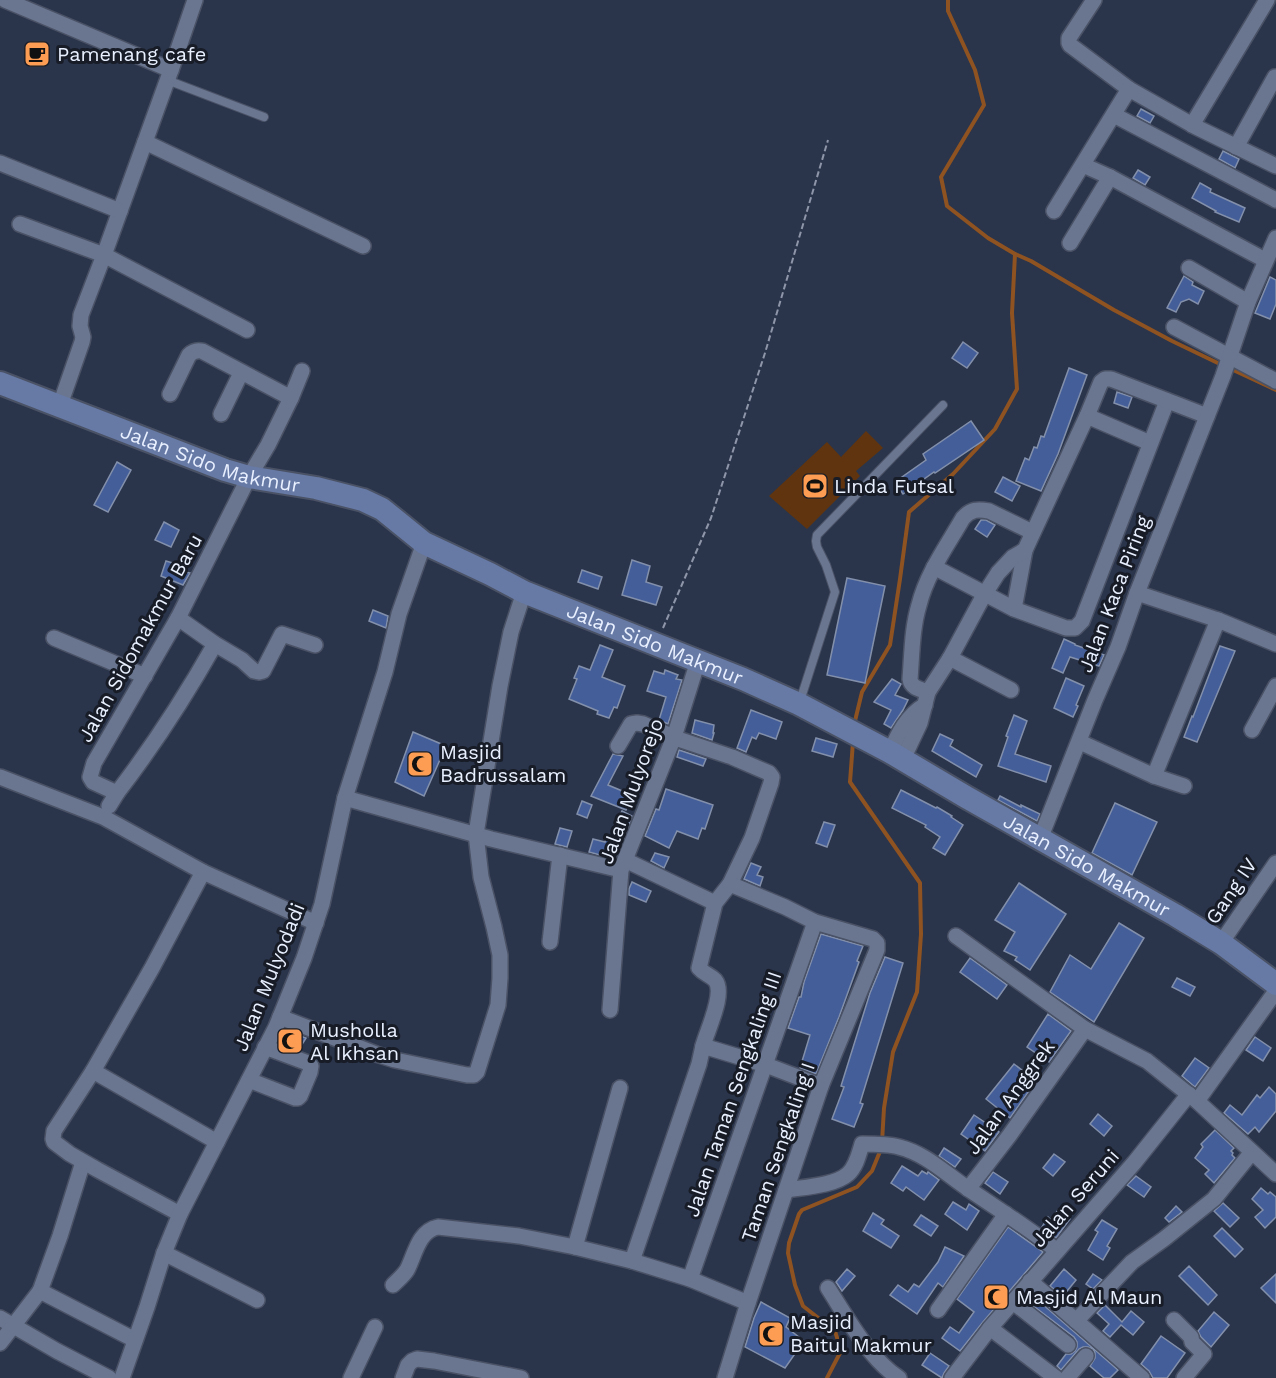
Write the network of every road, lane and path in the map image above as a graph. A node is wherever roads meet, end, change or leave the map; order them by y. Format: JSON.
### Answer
{"nodes":[{"id":1,"x":5,"y":0,"type":"edge"},
{"id":2,"x":195,"y":0,"type":"edge"},
{"id":3,"x":1094,"y":0,"type":"edge"},
{"id":4,"x":1267,"y":0,"type":"edge"},
{"id":5,"x":169,"y":75,"type":"junction"},
{"id":6,"x":1275,"y":77,"type":"edge"},
{"id":7,"x":1129,"y":88,"type":"junction"},
{"id":8,"x":1114,"y":115,"type":"junction"},
{"id":9,"x":264,"y":117,"type":"dead end"},
{"id":10,"x":1192,"y":125,"type":"junction"},
{"id":11,"x":828,"y":140,"type":"dead end"},
{"id":12,"x":145,"y":142,"type":"junction"},
{"id":13,"x":1236,"y":147,"type":"junction"},
{"id":14,"x":0,"y":163,"type":"edge"},
{"id":15,"x":1083,"y":165,"type":"junction"},
{"id":16,"x":1276,"y":166,"type":"edge"},
{"id":17,"x":1110,"y":177,"type":"junction"},
{"id":18,"x":1276,"y":200,"type":"edge"},
{"id":19,"x":120,"y":211,"type":"junction"},
{"id":20,"x":1054,"y":211,"type":"dead end"},
{"id":21,"x":20,"y":224,"type":"dead end"},
{"id":22,"x":1276,"y":238,"type":"edge"},
{"id":23,"x":1070,"y":243,"type":"dead end"},
{"id":24,"x":363,"y":246,"type":"dead end"},
{"id":25,"x":104,"y":255,"type":"junction"},
{"id":26,"x":1265,"y":260,"type":"junction"},
{"id":27,"x":1189,"y":268,"type":"dead end"},
{"id":28,"x":1248,"y":302,"type":"junction"},
{"id":29,"x":1174,"y":327,"type":"dead end"},
{"id":30,"x":247,"y":330,"type":"dead end"},
{"id":31,"x":1226,"y":365,"type":"junction"},
{"id":32,"x":302,"y":371,"type":"dead end"},
{"id":33,"x":241,"y":372,"type":"junction"},
{"id":34,"x":1276,"y":381,"type":"edge"},
{"id":35,"x":0,"y":382,"type":"edge"},
{"id":36,"x":170,"y":394,"type":"dead end"},
{"id":37,"x":291,"y":399,"type":"junction"},
{"id":38,"x":1167,"y":401,"type":"junction"},
{"id":39,"x":60,"y":405,"type":"junction"},
{"id":40,"x":943,"y":405,"type":"dead end"},
{"id":41,"x":221,"y":414,"type":"dead end"},
{"id":42,"x":1087,"y":416,"type":"junction"},
{"id":43,"x":1207,"y":416,"type":"junction"},
{"id":44,"x":1150,"y":443,"type":"junction"},
{"id":45,"x":249,"y":477,"type":"junction"},
{"id":46,"x":1032,"y":532,"type":"junction"},
{"id":47,"x":424,"y":543,"type":"junction"},
{"id":48,"x":1025,"y":550,"type":"junction"},
{"id":49,"x":934,"y":567,"type":"junction"},
{"id":50,"x":524,"y":592,"type":"junction"},
{"id":51,"x":1137,"y":593,"type":"junction"},
{"id":52,"x":984,"y":595,"type":"junction"},
{"id":53,"x":1014,"y":609,"type":"junction"},
{"id":54,"x":178,"y":618,"type":"junction"},
{"id":55,"x":1218,"y":620,"type":"junction"},
{"id":56,"x":54,"y":638,"type":"dead end"},
{"id":57,"x":215,"y":644,"type":"junction"},
{"id":58,"x":315,"y":645,"type":"dead end"},
{"id":59,"x":656,"y":645,"type":"junction"},
{"id":60,"x":1276,"y":645,"type":"edge"},
{"id":61,"x":950,"y":658,"type":"junction"},
{"id":62,"x":698,"y":661,"type":"junction"},
{"id":63,"x":146,"y":676,"type":"junction"},
{"id":64,"x":1276,"y":686,"type":"edge"},
{"id":65,"x":1011,"y":690,"type":"dead end"},
{"id":66,"x":926,"y":698,"type":"junction"},
{"id":67,"x":799,"y":704,"type":"junction"},
{"id":68,"x":1252,"y":729,"type":"dead end"},
{"id":69,"x":674,"y":737,"type":"junction"},
{"id":70,"x":1080,"y":742,"type":"junction"},
{"id":71,"x":618,"y":746,"type":"dead end"},
{"id":72,"x":897,"y":756,"type":"junction"},
{"id":73,"x":1154,"y":776,"type":"junction"},
{"id":74,"x":0,"y":777,"type":"edge"},
{"id":75,"x":1184,"y":786,"type":"dead end"},
{"id":76,"x":345,"y":798,"type":"junction"},
{"id":77,"x":480,"y":835,"type":"junction"},
{"id":78,"x":1040,"y":840,"type":"junction"},
{"id":79,"x":561,"y":855,"type":"junction"},
{"id":80,"x":1276,"y":862,"type":"edge"},
{"id":81,"x":623,"y":865,"type":"junction"},
{"id":82,"x":203,"y":872,"type":"junction"},
{"id":83,"x":730,"y":884,"type":"junction"},
{"id":84,"x":715,"y":903,"type":"junction"},
{"id":85,"x":316,"y":922,"type":"junction"},
{"id":86,"x":815,"y":922,"type":"junction"},
{"id":87,"x":956,"y":936,"type":"dead end"},
{"id":88,"x":550,"y":942,"type":"dead end"},
{"id":89,"x":1221,"y":943,"type":"junction"},
{"id":90,"x":1276,"y":984,"type":"edge"},
{"id":91,"x":1276,"y":991,"type":"edge"},
{"id":92,"x":610,"y":1010,"type":"dead end"},
{"id":93,"x":280,"y":1017,"type":"junction"},
{"id":94,"x":1085,"y":1029,"type":"junction"},
{"id":95,"x":704,"y":1046,"type":"junction"},
{"id":96,"x":265,"y":1047,"type":"junction"},
{"id":97,"x":766,"y":1065,"type":"junction"},
{"id":98,"x":93,"y":1071,"type":"junction"},
{"id":99,"x":249,"y":1080,"type":"junction"},
{"id":100,"x":821,"y":1086,"type":"junction"},
{"id":101,"x":620,"y":1088,"type":"dead end"},
{"id":102,"x":1193,"y":1097,"type":"junction"},
{"id":103,"x":217,"y":1142,"type":"junction"},
{"id":104,"x":1252,"y":1152,"type":"junction"},
{"id":105,"x":83,"y":1162,"type":"junction"},
{"id":106,"x":1276,"y":1174,"type":"edge"},
{"id":107,"x":968,"y":1189,"type":"junction"},
{"id":108,"x":786,"y":1190,"type":"junction"},
{"id":109,"x":180,"y":1214,"type":"junction"},
{"id":110,"x":1006,"y":1214,"type":"junction"},
{"id":111,"x":575,"y":1247,"type":"junction"},
{"id":112,"x":1057,"y":1251,"type":"junction"},
{"id":113,"x":164,"y":1253,"type":"junction"},
{"id":114,"x":632,"y":1261,"type":"junction"},
{"id":115,"x":690,"y":1279,"type":"junction"},
{"id":116,"x":1030,"y":1281,"type":"junction"},
{"id":117,"x":393,"y":1285,"type":"dead end"},
{"id":118,"x":828,"y":1288,"type":"dead end"},
{"id":119,"x":40,"y":1292,"type":"junction"},
{"id":120,"x":257,"y":1300,"type":"dead end"},
{"id":121,"x":1013,"y":1302,"type":"junction"},
{"id":122,"x":748,"y":1303,"type":"junction"},
{"id":123,"x":938,"y":1310,"type":"dead end"},
{"id":124,"x":1174,"y":1320,"type":"dead end"},
{"id":125,"x":1076,"y":1321,"type":"junction"},
{"id":126,"x":7,"y":1322,"type":"edge"},
{"id":127,"x":375,"y":1327,"type":"dead end"},
{"id":128,"x":990,"y":1328,"type":"junction"},
{"id":129,"x":135,"y":1340,"type":"junction"},
{"id":130,"x":0,"y":1343,"type":"edge"},
{"id":131,"x":1068,"y":1345,"type":"dead end"},
{"id":132,"x":1086,"y":1356,"type":"dead end"},
{"id":133,"x":455,"y":1371,"type":"edge"},
{"id":134,"x":109,"y":1378,"type":"edge"},
{"id":135,"x":122,"y":1378,"type":"edge"},
{"id":136,"x":351,"y":1378,"type":"edge"},
{"id":137,"x":403,"y":1378,"type":"edge"},
{"id":138,"x":521,"y":1378,"type":"edge"},
{"id":139,"x":725,"y":1378,"type":"edge"},
{"id":140,"x":899,"y":1378,"type":"edge"},
{"id":141,"x":952,"y":1378,"type":"edge"},
{"id":142,"x":1056,"y":1378,"type":"edge"},
{"id":143,"x":1067,"y":1378,"type":"edge"},
{"id":144,"x":1142,"y":1378,"type":"edge"},
{"id":145,"x":1184,"y":1378,"type":"edge"}],
"edges":[{"from":1,"to":5,"type":"street"},
{"from":2,"to":5,"type":"street"},
{"from":3,"to":7,"type":"street"},
{"from":4,"to":10,"type":"street"},
{"from":5,"to":9,"type":"lane"},
{"from":5,"to":12,"type":"street"},
{"from":6,"to":13,"type":"street"},
{"from":7,"to":8,"type":"street"},
{"from":7,"to":10,"type":"street"},
{"from":8,"to":15,"type":"street"},
{"from":8,"to":18,"type":"street"},
{"from":10,"to":13,"type":"street"},
{"from":11,"to":59,"type":"path"},
{"from":12,"to":19,"type":"street"},
{"from":12,"to":24,"type":"street"},
{"from":13,"to":16,"type":"street"},
{"from":14,"to":19,"type":"street"},
{"from":15,"to":17,"type":"street"},
{"from":15,"to":20,"type":"street"},
{"from":17,"to":23,"type":"street"},
{"from":17,"to":26,"type":"street"},
{"from":19,"to":25,"type":"street"},
{"from":21,"to":25,"type":"street"},
{"from":22,"to":26,"type":"street","name":"Jalan Kaca Piring"},
{"from":25,"to":30,"type":"street"},
{"from":25,"to":39,"type":"street"},
{"from":26,"to":28,"type":"street","name":"Jalan Kaca Piring"},
{"from":27,"to":28,"type":"street"},
{"from":28,"to":31,"type":"street","name":"Jalan Kaca Piring"},
{"from":29,"to":31,"type":"street"},
{"from":31,"to":34,"type":"street"},
{"from":31,"to":43,"type":"street","name":"Jalan Kaca Piring"},
{"from":32,"to":37,"type":"street","name":"Jalan Sidomakmur Baru"},
{"from":33,"to":36,"type":"street"},
{"from":33,"to":37,"type":"street"},
{"from":33,"to":41,"type":"street"},
{"from":35,"to":39,"type":"main road","name":"Jalan Sido Makmur"},
{"from":37,"to":45,"type":"street","name":"Jalan Sidomakmur Baru"},
{"from":38,"to":42,"type":"street"},
{"from":38,"to":43,"type":"street"},
{"from":38,"to":44,"type":"street"},
{"from":39,"to":45,"type":"main road","name":"Jalan Sido Makmur"},
{"from":40,"to":67,"type":"lane"},
{"from":42,"to":44,"type":"street"},
{"from":42,"to":46,"type":"street"},
{"from":43,"to":51,"type":"street","name":"Jalan Kaca Piring"},
{"from":44,"to":53,"type":"street"},
{"from":45,"to":47,"type":"main road","name":"Jalan Sido Makmur"},
{"from":45,"to":54,"type":"street","name":"Jalan Sidomakmur Baru"},
{"from":46,"to":48,"type":"street"},
{"from":46,"to":49,"type":"street"},
{"from":47,"to":50,"type":"main road","name":"Jalan Sido Makmur"},
{"from":47,"to":76,"type":"street","name":"Jalan Mulyodadi"},
{"from":48,"to":52,"type":"street"},
{"from":48,"to":53,"type":"street"},
{"from":49,"to":52,"type":"street"},
{"from":49,"to":66,"type":"street"},
{"from":50,"to":59,"type":"main road","name":"Jalan Sido Makmur"},
{"from":50,"to":77,"type":"street"},
{"from":51,"to":55,"type":"street"},
{"from":51,"to":70,"type":"street","name":"Jalan Kaca Piring"},
{"from":52,"to":53,"type":"street"},
{"from":52,"to":61,"type":"street"},
{"from":54,"to":57,"type":"street"},
{"from":54,"to":63,"type":"street","name":"Jalan Sidomakmur Baru"},
{"from":55,"to":60,"type":"street"},
{"from":55,"to":73,"type":"street"},
{"from":56,"to":63,"type":"street"},
{"from":57,"to":58,"type":"street"},
{"from":57,"to":63,"type":"street","name":"Jalan Sidomakmur Baru"},
{"from":59,"to":62,"type":"main road","name":"Jalan Sido Makmur"},
{"from":61,"to":65,"type":"street"},
{"from":61,"to":66,"type":"street"},
{"from":62,"to":67,"type":"main road","name":"Jalan Sido Makmur"},
{"from":62,"to":69,"type":"street","name":"Jalan Mulyorejo"},
{"from":64,"to":68,"type":"street"},
{"from":66,"to":72,"type":"street"},
{"from":67,"to":72,"type":"main road","name":"Jalan Sido Makmur"},
{"from":69,"to":71,"type":"street"},
{"from":69,"to":81,"type":"street","name":"Jalan Mulyorejo"},
{"from":69,"to":83,"type":"street"},
{"from":70,"to":73,"type":"street"},
{"from":70,"to":78,"type":"street","name":"Jalan Kaca Piring"},
{"from":72,"to":78,"type":"main road","name":"Jalan Sido Makmur"},
{"from":73,"to":75,"type":"street"},
{"from":74,"to":82,"type":"street"},
{"from":76,"to":77,"type":"street"},
{"from":76,"to":85,"type":"street","name":"Jalan Mulyodadi"},
{"from":77,"to":79,"type":"street"},
{"from":77,"to":93,"type":"street"},
{"from":78,"to":89,"type":"main road","name":"Jalan Sido Makmur"},
{"from":79,"to":81,"type":"street"},
{"from":79,"to":88,"type":"street"},
{"from":80,"to":89,"type":"street","name":"Gang IV"},
{"from":81,"to":84,"type":"street"},
{"from":81,"to":92,"type":"street","name":"Jalan Mulyorejo"},
{"from":82,"to":85,"type":"street"},
{"from":82,"to":98,"type":"street"},
{"from":83,"to":84,"type":"street"},
{"from":83,"to":86,"type":"street"},
{"from":84,"to":95,"type":"street"},
{"from":85,"to":93,"type":"street","name":"Jalan Mulyodadi"},
{"from":86,"to":97,"type":"street","name":"Jalan Taman Sengkaling III"},
{"from":86,"to":100,"type":"street","name":"Taman Sengkaling I"},
{"from":87,"to":94,"type":"street"},
{"from":89,"to":90,"type":"main road","name":"Jalan Sido Makmur"},
{"from":91,"to":102,"type":"street","name":"Jalan Seruni"},
{"from":93,"to":96,"type":"street","name":"Jalan Mulyodadi"},
{"from":94,"to":102,"type":"street"},
{"from":94,"to":107,"type":"street","name":"Jalan Anggrek"},
{"from":95,"to":97,"type":"street"},
{"from":95,"to":114,"type":"street"},
{"from":96,"to":99,"type":"street","name":"Jalan Mulyodadi"},
{"from":96,"to":99,"type":"street"},
{"from":97,"to":100,"type":"street"},
{"from":97,"to":115,"type":"street","name":"Jalan Taman Sengkaling III"},
{"from":98,"to":103,"type":"street"},
{"from":98,"to":105,"type":"street"},
{"from":99,"to":103,"type":"street","name":"Jalan Mulyodadi"},
{"from":100,"to":108,"type":"street","name":"Taman Sengkaling I"},
{"from":101,"to":111,"type":"street"},
{"from":102,"to":104,"type":"street"},
{"from":102,"to":112,"type":"street","name":"Jalan Seruni"},
{"from":103,"to":109,"type":"street","name":"Jalan Mulyodadi"},
{"from":104,"to":106,"type":"street"},
{"from":104,"to":125,"type":"street"},
{"from":105,"to":109,"type":"street"},
{"from":105,"to":119,"type":"street"},
{"from":107,"to":108,"type":"street"},
{"from":107,"to":110,"type":"street"},
{"from":108,"to":122,"type":"street","name":"Taman Sengkaling I"},
{"from":109,"to":113,"type":"street","name":"Jalan Mulyodadi"},
{"from":110,"to":112,"type":"street"},
{"from":110,"to":123,"type":"street"},
{"from":111,"to":114,"type":"street"},
{"from":111,"to":117,"type":"street"},
{"from":112,"to":116,"type":"street","name":"Jalan Seruni"},
{"from":113,"to":120,"type":"street"},
{"from":113,"to":129,"type":"street","name":"Jalan Mulyodadi"},
{"from":114,"to":115,"type":"street"},
{"from":115,"to":122,"type":"street"},
{"from":116,"to":121,"type":"street","name":"Jalan Seruni"},
{"from":116,"to":125,"type":"street"},
{"from":118,"to":140,"type":"street"},
{"from":119,"to":126,"type":"street"},
{"from":119,"to":129,"type":"street"},
{"from":121,"to":128,"type":"street","name":"Jalan Seruni"},
{"from":121,"to":131,"type":"street"},
{"from":122,"to":139,"type":"street","name":"Taman Sengkaling I"},
{"from":124,"to":145,"type":"street"},
{"from":125,"to":144,"type":"street"},
{"from":126,"to":130,"type":"street"},
{"from":126,"to":134,"type":"street"},
{"from":127,"to":136,"type":"street"},
{"from":128,"to":141,"type":"street","name":"Jalan Seruni"},
{"from":128,"to":142,"type":"street"},
{"from":129,"to":135,"type":"street","name":"Jalan Mulyodadi"},
{"from":132,"to":143,"type":"street"},
{"from":133,"to":137,"type":"street"},
{"from":133,"to":138,"type":"street"}]}
